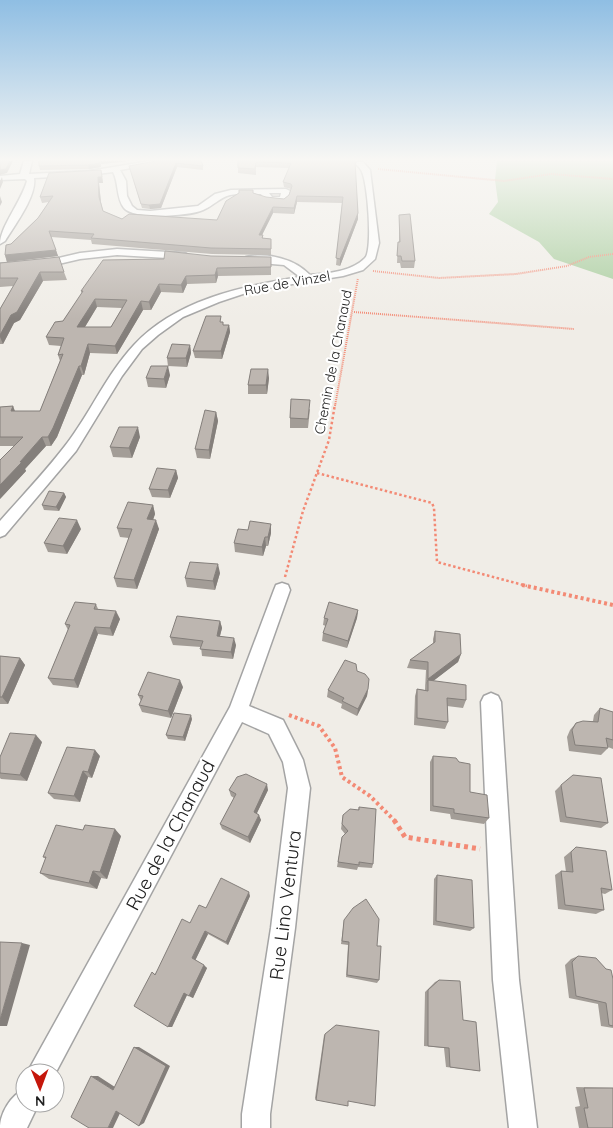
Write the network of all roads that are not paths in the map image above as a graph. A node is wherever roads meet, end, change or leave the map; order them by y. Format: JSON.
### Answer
{"nodes":[{"id":1,"x":17,"y":214,"type":"edge"},
{"id":2,"x":371,"y":214,"type":"edge"},
{"id":3,"x":0,"y":241,"type":"edge"},
{"id":4,"x":194,"y":257,"type":"edge"},
{"id":5,"x":240,"y":259,"type":"edge"},
{"id":6,"x":0,"y":266,"type":"edge"},
{"id":7,"x":306,"y":277,"type":"junction"},
{"id":8,"x":0,"y":531,"type":"edge"},
{"id":9,"x":282,"y":590,"type":"road end"},
{"id":10,"x":490,"y":702,"type":"dead end"},
{"id":11,"x":238,"y":710,"type":"junction"},
{"id":12,"x":46,"y":1063,"type":"edge"},
{"id":13,"x":20,"y":1113,"type":"edge"},
{"id":14,"x":12,"y":1128,"type":"edge"},
{"id":15,"x":256,"y":1128,"type":"edge"},
{"id":16,"x":523,"y":1128,"type":"edge"}],
"edges":[{"from":1,"to":3,"type":"street"},
{"from":2,"to":7,"type":"street","name":"Rue de Vinzel"},
{"from":4,"to":6,"type":"street"},
{"from":5,"to":7,"type":"street"},
{"from":7,"to":8,"type":"street","name":"Rue de Vinzel"},
{"from":9,"to":11,"type":"street","name":"Rue de la Chanaud"},
{"from":10,"to":16,"type":"street"},
{"from":11,"to":12,"type":"street","name":"Rue de la Chanaud"},
{"from":11,"to":15,"type":"street","name":"Rue Lino Ventura"},
{"from":13,"to":14,"type":"street"}]}
